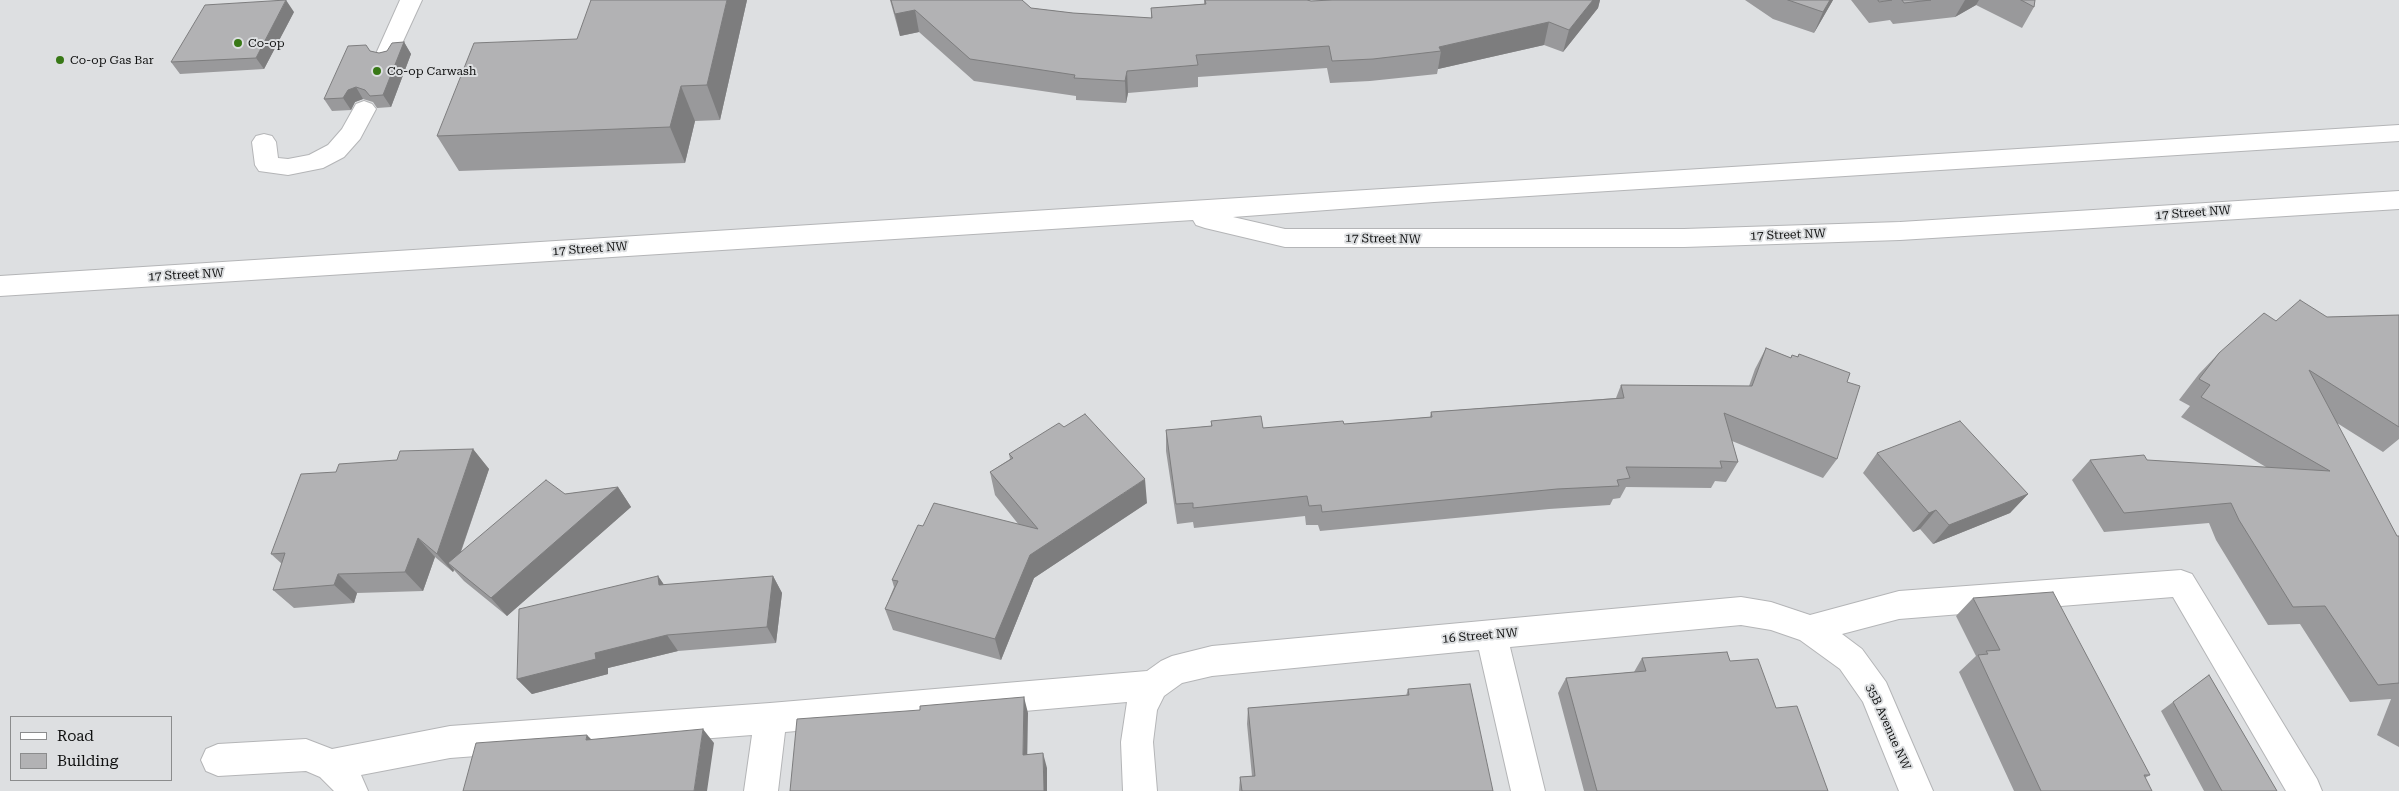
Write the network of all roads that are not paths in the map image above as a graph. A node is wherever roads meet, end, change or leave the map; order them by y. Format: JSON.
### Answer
{"nodes":[{"id":1,"x":411,"y":0,"type":"edge"},
{"id":2,"x":386,"y":56,"type":"edge"},
{"id":3,"x":364,"y":109,"type":"dead end"},
{"id":4,"x":2399,"y":133,"type":"edge"},
{"id":5,"x":264,"y":142,"type":"dead end"},
{"id":6,"x":2399,"y":200,"type":"edge"},
{"id":7,"x":1180,"y":212,"type":"junction"},
{"id":8,"x":0,"y":286,"type":"edge"},
{"id":9,"x":1810,"y":629,"type":"junction"},
{"id":10,"x":1492,"y":635,"type":"junction"},
{"id":11,"x":1153,"y":685,"type":"junction"},
{"id":12,"x":770,"y":718,"type":"junction"},
{"id":13,"x":218,"y":760,"type":"dead end"},
{"id":14,"x":342,"y":778,"type":"edge"},
{"id":15,"x":761,"y":791,"type":"edge"},
{"id":16,"x":1140,"y":791,"type":"edge"},
{"id":17,"x":1528,"y":791,"type":"edge"},
{"id":18,"x":1916,"y":791,"type":"edge"},
{"id":19,"x":2305,"y":791,"type":"edge"}],
"edges":[{"from":1,"to":2,"type":"main road"},
{"from":3,"to":5,"type":"main road"},
{"from":4,"to":7,"type":"main road","name":"17 Street NW"},
{"from":6,"to":7,"type":"main road","name":"17 Street NW"},
{"from":7,"to":8,"type":"main road","name":"17 Street NW"},
{"from":9,"to":10,"type":"main road","name":"16 Street NW"},
{"from":9,"to":18,"type":"main road","name":"35B Avenue NW"},
{"from":9,"to":19,"type":"main road"},
{"from":10,"to":11,"type":"main road","name":"16 Street NW"},
{"from":10,"to":17,"type":"main road"},
{"from":11,"to":12,"type":"main road"},
{"from":11,"to":16,"type":"main road"},
{"from":12,"to":14,"type":"main road"},
{"from":12,"to":15,"type":"main road"},
{"from":13,"to":14,"type":"main road"}]}
